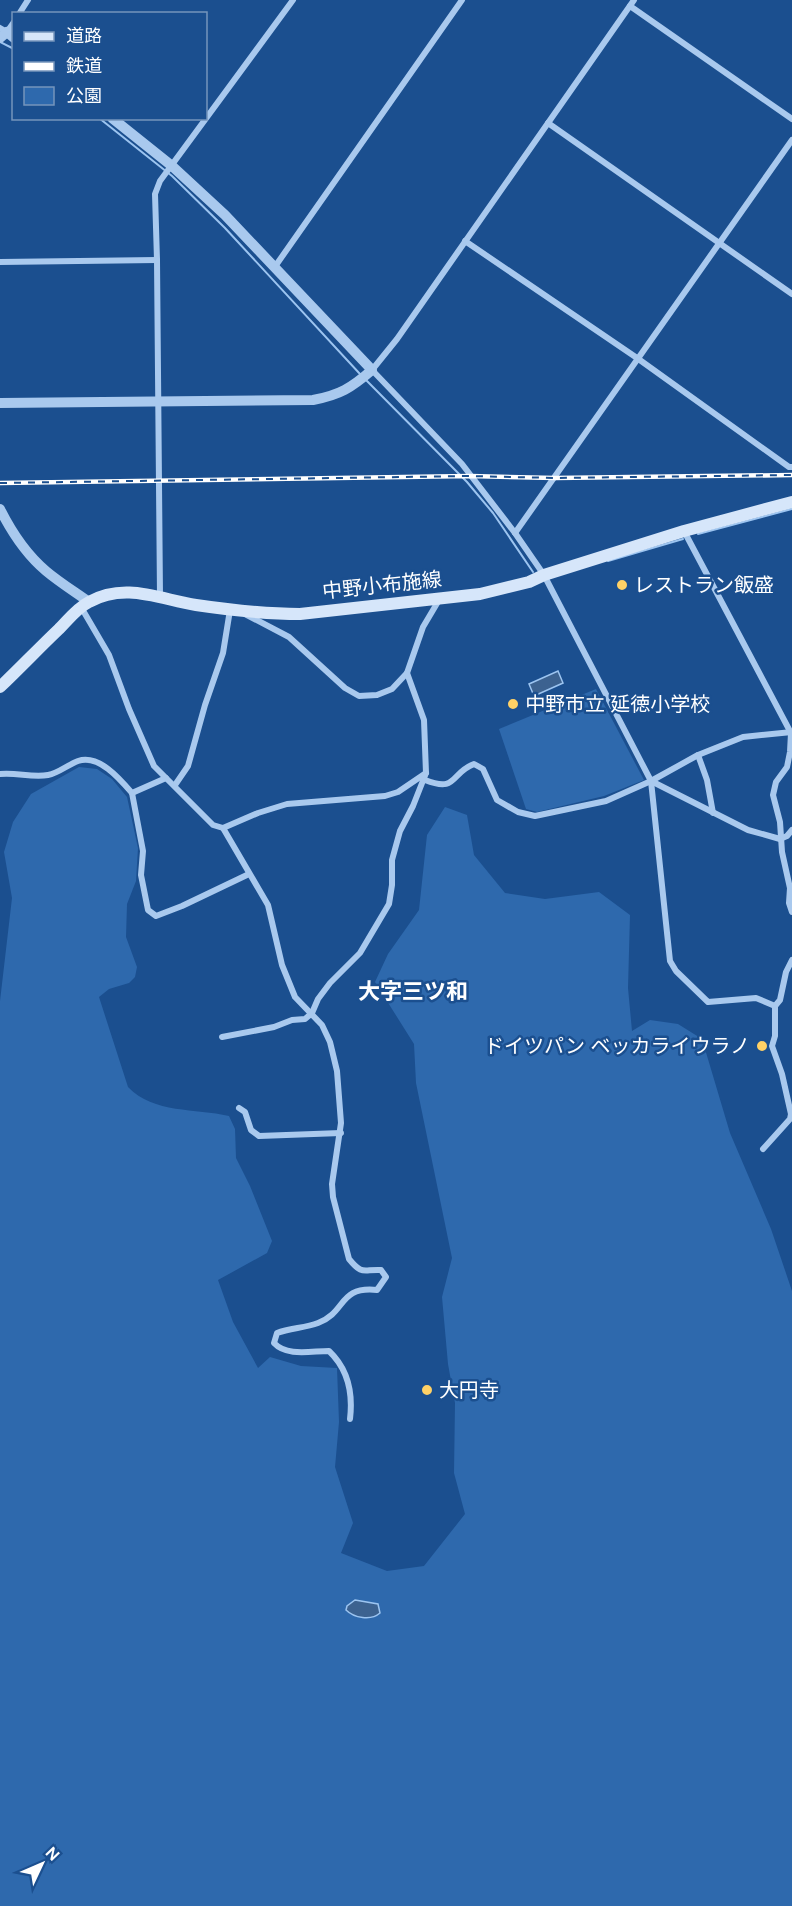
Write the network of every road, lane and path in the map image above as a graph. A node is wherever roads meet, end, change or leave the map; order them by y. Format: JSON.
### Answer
{"nodes":[{"id":1,"x":293,"y":0,"type":"edge"},
{"id":2,"x":462,"y":0,"type":"edge"},
{"id":3,"x":632,"y":3,"type":"edge"},
{"id":4,"x":207,"y":118,"type":"edge"},
{"id":5,"x":792,"y":119,"type":"edge"},
{"id":6,"x":114,"y":120,"type":"edge"},
{"id":7,"x":206,"y":120,"type":"edge"},
{"id":8,"x":548,"y":123,"type":"junction"},
{"id":9,"x":792,"y":140,"type":"edge"},
{"id":10,"x":172,"y":166,"type":"junction"},
{"id":11,"x":465,"y":241,"type":"junction"},
{"id":12,"x":719,"y":243,"type":"junction"},
{"id":13,"x":157,"y":260,"type":"junction"},
{"id":14,"x":0,"y":262,"type":"edge"},
{"id":15,"x":274,"y":268,"type":"junction"},
{"id":16,"x":792,"y":294,"type":"edge"},
{"id":17,"x":637,"y":358,"type":"junction"},
{"id":18,"x":372,"y":370,"type":"junction"},
{"id":19,"x":158,"y":402,"type":"junction"},
{"id":20,"x":0,"y":403,"type":"edge"},
{"id":21,"x":792,"y":467,"type":"edge"},
{"id":22,"x":792,"y":502,"type":"edge"},
{"id":23,"x":0,"y":509,"type":"edge"},
{"id":24,"x":684,"y":531,"type":"junction"},
{"id":25,"x":515,"y":533,"type":"junction"},
{"id":26,"x":544,"y":575,"type":"junction"},
{"id":27,"x":160,"y":596,"type":"junction"},
{"id":28,"x":441,"y":598,"type":"junction"},
{"id":29,"x":85,"y":604,"type":"junction"},
{"id":30,"x":235,"y":611,"type":"junction"},
{"id":31,"x":407,"y":673,"type":"junction"},
{"id":32,"x":0,"y":687,"type":"edge"},
{"id":33,"x":791,"y":733,"type":"edge"},
{"id":34,"x":698,"y":754,"type":"junction"},
{"id":35,"x":426,"y":772,"type":"junction"},
{"id":36,"x":0,"y":774,"type":"edge"},
{"id":37,"x":166,"y":778,"type":"junction"},
{"id":38,"x":425,"y":780,"type":"junction"},
{"id":39,"x":651,"y":781,"type":"junction"},
{"id":40,"x":175,"y":785,"type":"junction"},
{"id":41,"x":132,"y":793,"type":"junction"},
{"id":42,"x":713,"y":813,"type":"junction"},
{"id":43,"x":223,"y":828,"type":"junction"},
{"id":44,"x":792,"y":830,"type":"edge"},
{"id":45,"x":780,"y":839,"type":"junction"},
{"id":46,"x":249,"y":874,"type":"junction"},
{"id":47,"x":792,"y":912,"type":"edge"},
{"id":48,"x":792,"y":960,"type":"edge"},
{"id":49,"x":775,"y":1006,"type":"junction"},
{"id":50,"x":312,"y":1013,"type":"junction"},
{"id":51,"x":222,"y":1037,"type":"dead end"},
{"id":52,"x":239,"y":1108,"type":"dead end"},
{"id":53,"x":341,"y":1133,"type":"junction"},
{"id":54,"x":763,"y":1149,"type":"dead end"},
{"id":55,"x":350,"y":1419,"type":"dead end"}],
"edges":[{"from":1,"to":4,"type":"street"},
{"from":2,"to":15,"type":"street"},
{"from":3,"to":5,"type":"street"},
{"from":3,"to":8,"type":"street"},
{"from":6,"to":10,"type":"street"},
{"from":7,"to":10,"type":"street"},
{"from":8,"to":11,"type":"street"},
{"from":8,"to":12,"type":"street"},
{"from":9,"to":12,"type":"street"},
{"from":10,"to":13,"type":"street"},
{"from":10,"to":15,"type":"street"},
{"from":11,"to":17,"type":"street"},
{"from":11,"to":18,"type":"street"},
{"from":12,"to":16,"type":"street"},
{"from":12,"to":17,"type":"street"},
{"from":13,"to":14,"type":"street"},
{"from":13,"to":19,"type":"street"},
{"from":15,"to":18,"type":"street"},
{"from":17,"to":21,"type":"street"},
{"from":17,"to":25,"type":"street"},
{"from":18,"to":19,"type":"street"},
{"from":18,"to":25,"type":"street"},
{"from":19,"to":20,"type":"street"},
{"from":19,"to":27,"type":"street"},
{"from":22,"to":24,"type":"main road","name":"中野小布施線"},
{"from":23,"to":29,"type":"street"},
{"from":24,"to":26,"type":"main road","name":"中野小布施線"},
{"from":24,"to":33,"type":"street"},
{"from":25,"to":26,"type":"street"},
{"from":26,"to":28,"type":"main road","name":"中野小布施線"},
{"from":26,"to":39,"type":"street"},
{"from":27,"to":29,"type":"main road","name":"中野小布施線"},
{"from":27,"to":30,"type":"main road","name":"中野小布施線"},
{"from":28,"to":30,"type":"main road","name":"中野小布施線"},
{"from":28,"to":31,"type":"street"},
{"from":29,"to":32,"type":"main road","name":"中野小布施線"},
{"from":29,"to":37,"type":"street"},
{"from":30,"to":31,"type":"street"},
{"from":30,"to":40,"type":"street"},
{"from":31,"to":35,"type":"street"},
{"from":33,"to":34,"type":"street"},
{"from":33,"to":45,"type":"street"},
{"from":34,"to":39,"type":"street"},
{"from":34,"to":42,"type":"street"},
{"from":35,"to":38,"type":"street"},
{"from":35,"to":43,"type":"street"},
{"from":36,"to":41,"type":"street"},
{"from":37,"to":40,"type":"street"},
{"from":37,"to":41,"type":"street"},
{"from":38,"to":39,"type":"street"},
{"from":38,"to":50,"type":"street"},
{"from":39,"to":42,"type":"street"},
{"from":39,"to":49,"type":"street"},
{"from":40,"to":43,"type":"street"},
{"from":41,"to":46,"type":"street"},
{"from":42,"to":45,"type":"street"},
{"from":43,"to":46,"type":"street"},
{"from":44,"to":45,"type":"street"},
{"from":45,"to":47,"type":"street"},
{"from":46,"to":50,"type":"street"},
{"from":48,"to":49,"type":"street"},
{"from":49,"to":54,"type":"street"},
{"from":50,"to":51,"type":"street"},
{"from":50,"to":53,"type":"street"},
{"from":52,"to":53,"type":"street"},
{"from":53,"to":55,"type":"street"}]}
